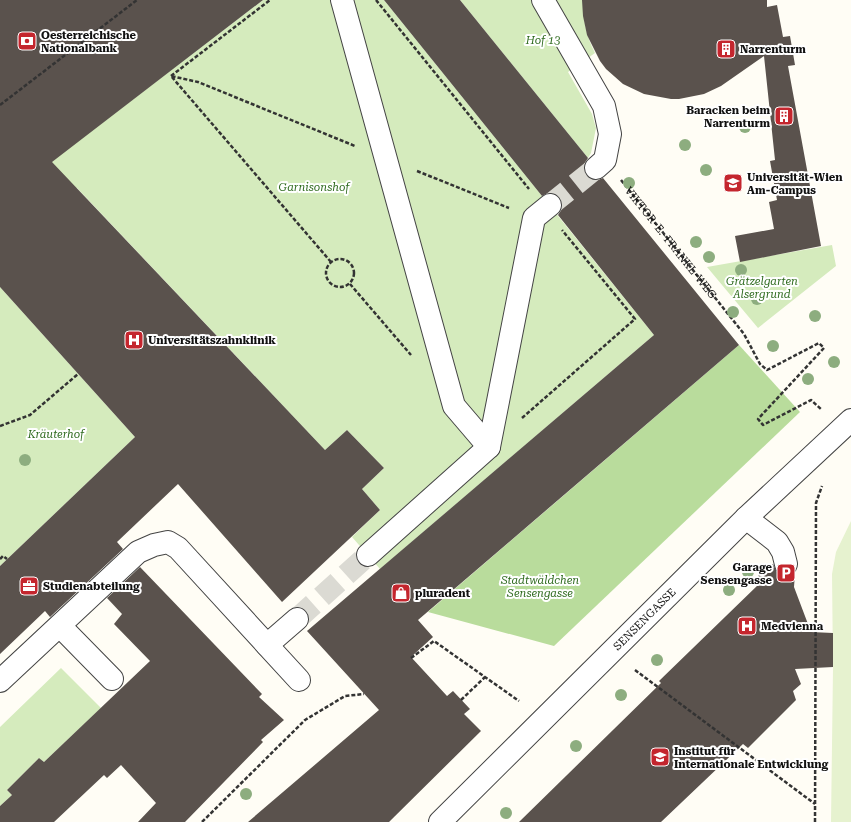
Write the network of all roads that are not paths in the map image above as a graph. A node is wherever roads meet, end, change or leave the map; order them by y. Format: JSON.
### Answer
{"nodes":[{"id":1,"x":342,"y":0,"type":"edge"},
{"id":2,"x":542,"y":0,"type":"edge"},
{"id":3,"x":600,"y":164,"type":"tunnel mouth"},
{"id":4,"x":543,"y":211,"type":"tunnel mouth"},
{"id":5,"x":851,"y":420,"type":"edge"},
{"id":6,"x":489,"y":446,"type":"junction"},
{"id":7,"x":746,"y":518,"type":"junction"},
{"id":8,"x":368,"y":555,"type":"tunnel mouth"},
{"id":9,"x":786,"y":564,"type":"dead end"},
{"id":10,"x":297,"y":619,"type":"tunnel mouth"},
{"id":11,"x":60,"y":626,"type":"junction"},
{"id":12,"x":267,"y":645,"type":"junction"},
{"id":13,"x":112,"y":679,"type":"dead end"},
{"id":14,"x":299,"y":680,"type":"dead end"},
{"id":15,"x":0,"y":681,"type":"edge"},
{"id":16,"x":440,"y":822,"type":"edge"}],
"edges":[{"from":1,"to":6,"type":"street"},
{"from":2,"to":3,"type":"street"},
{"from":4,"to":6,"type":"street"},
{"from":5,"to":7,"type":"street","name":"SENSENGASSE"},
{"from":6,"to":8,"type":"street"},
{"from":7,"to":9,"type":"street"},
{"from":7,"to":16,"type":"street","name":"SENSENGASSE"},
{"from":10,"to":12,"type":"street"},
{"from":11,"to":12,"type":"street"},
{"from":11,"to":13,"type":"street"},
{"from":11,"to":15,"type":"street"},
{"from":12,"to":14,"type":"street"}]}
